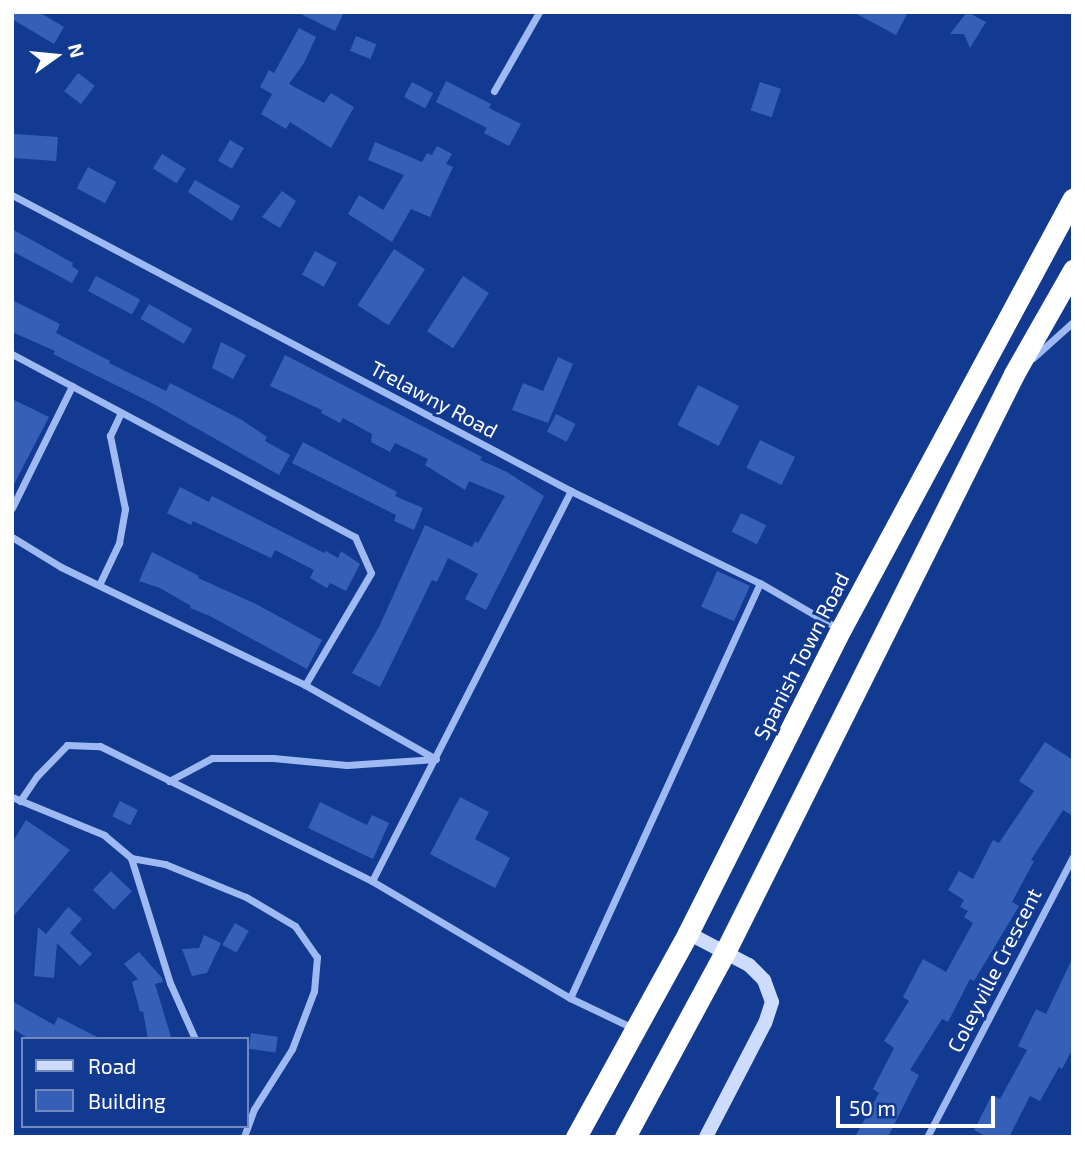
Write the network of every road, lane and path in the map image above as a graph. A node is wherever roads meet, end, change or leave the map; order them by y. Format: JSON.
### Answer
{"nodes":[{"id":1,"x":539,"y":12,"type":"edge"},
{"id":2,"x":494,"y":91,"type":"dead end"},
{"id":3,"x":12,"y":195,"type":"edge"},
{"id":4,"x":1073,"y":198,"type":"edge"},
{"id":5,"x":1073,"y":270,"type":"edge"},
{"id":6,"x":1073,"y":322,"type":"edge"},
{"id":7,"x":12,"y":355,"type":"edge"},
{"id":8,"x":1014,"y":374,"type":"junction"},
{"id":9,"x":72,"y":386,"type":"junction"},
{"id":10,"x":121,"y":412,"type":"junction"},
{"id":11,"x":571,"y":491,"type":"junction"},
{"id":12,"x":12,"y":508,"type":"edge"},
{"id":13,"x":12,"y":537,"type":"edge"},
{"id":14,"x":760,"y":583,"type":"junction"},
{"id":15,"x":99,"y":585,"type":"junction"},
{"id":16,"x":841,"y":629,"type":"junction"},
{"id":17,"x":305,"y":685,"type":"junction"},
{"id":18,"x":436,"y":759,"type":"junction"},
{"id":19,"x":169,"y":781,"type":"junction"},
{"id":20,"x":16,"y":799,"type":"edge"},
{"id":21,"x":131,"y":858,"type":"junction"},
{"id":22,"x":1073,"y":858,"type":"edge"},
{"id":23,"x":372,"y":881,"type":"junction"},
{"id":24,"x":688,"y":933,"type":"junction"},
{"id":25,"x":724,"y":954,"type":"junction"},
{"id":26,"x":570,"y":998,"type":"junction"},
{"id":27,"x":635,"y":1029,"type":"junction"},
{"id":28,"x":194,"y":1037,"type":"edge"},
{"id":29,"x":248,"y":1102,"type":"edge"},
{"id":30,"x":254,"y":1109,"type":"junction"},
{"id":31,"x":248,"y":1126,"type":"edge"},
{"id":32,"x":576,"y":1137,"type":"edge"},
{"id":33,"x":625,"y":1137,"type":"edge"},
{"id":34,"x":706,"y":1137,"type":"edge"},
{"id":35,"x":927,"y":1137,"type":"edge"}],
"edges":[{"from":1,"to":2,"type":"street"},
{"from":3,"to":11,"type":"street","name":"Trelawny Road"},
{"from":4,"to":16,"type":"highway","name":"Spanish Town Road"},
{"from":5,"to":8,"type":"highway"},
{"from":6,"to":8,"type":"street"},
{"from":7,"to":9,"type":"street"},
{"from":8,"to":25,"type":"highway"},
{"from":9,"to":10,"type":"street"},
{"from":9,"to":12,"type":"street"},
{"from":10,"to":15,"type":"street"},
{"from":10,"to":17,"type":"street"},
{"from":11,"to":14,"type":"street","name":"Trelawny Road"},
{"from":11,"to":18,"type":"street"},
{"from":13,"to":15,"type":"street"},
{"from":14,"to":16,"type":"street","name":"Trelawny Road"},
{"from":14,"to":26,"type":"street"},
{"from":15,"to":17,"type":"street"},
{"from":16,"to":24,"type":"highway","name":"Spanish Town Road"},
{"from":17,"to":18,"type":"street"},
{"from":18,"to":19,"type":"street"},
{"from":18,"to":23,"type":"street"},
{"from":19,"to":20,"type":"street"},
{"from":19,"to":23,"type":"street"},
{"from":20,"to":21,"type":"street"},
{"from":21,"to":28,"type":"street"},
{"from":21,"to":30,"type":"street"},
{"from":22,"to":35,"type":"street","name":"Coleyville Crescent"},
{"from":23,"to":26,"type":"street"},
{"from":24,"to":25,"type":"street"},
{"from":24,"to":27,"type":"highway","name":"Spanish Town Road"},
{"from":25,"to":33,"type":"highway"},
{"from":25,"to":34,"type":"street"},
{"from":26,"to":27,"type":"street"},
{"from":27,"to":32,"type":"highway","name":"Spanish Town Road"},
{"from":29,"to":30,"type":"street"},
{"from":30,"to":31,"type":"street"}]}
